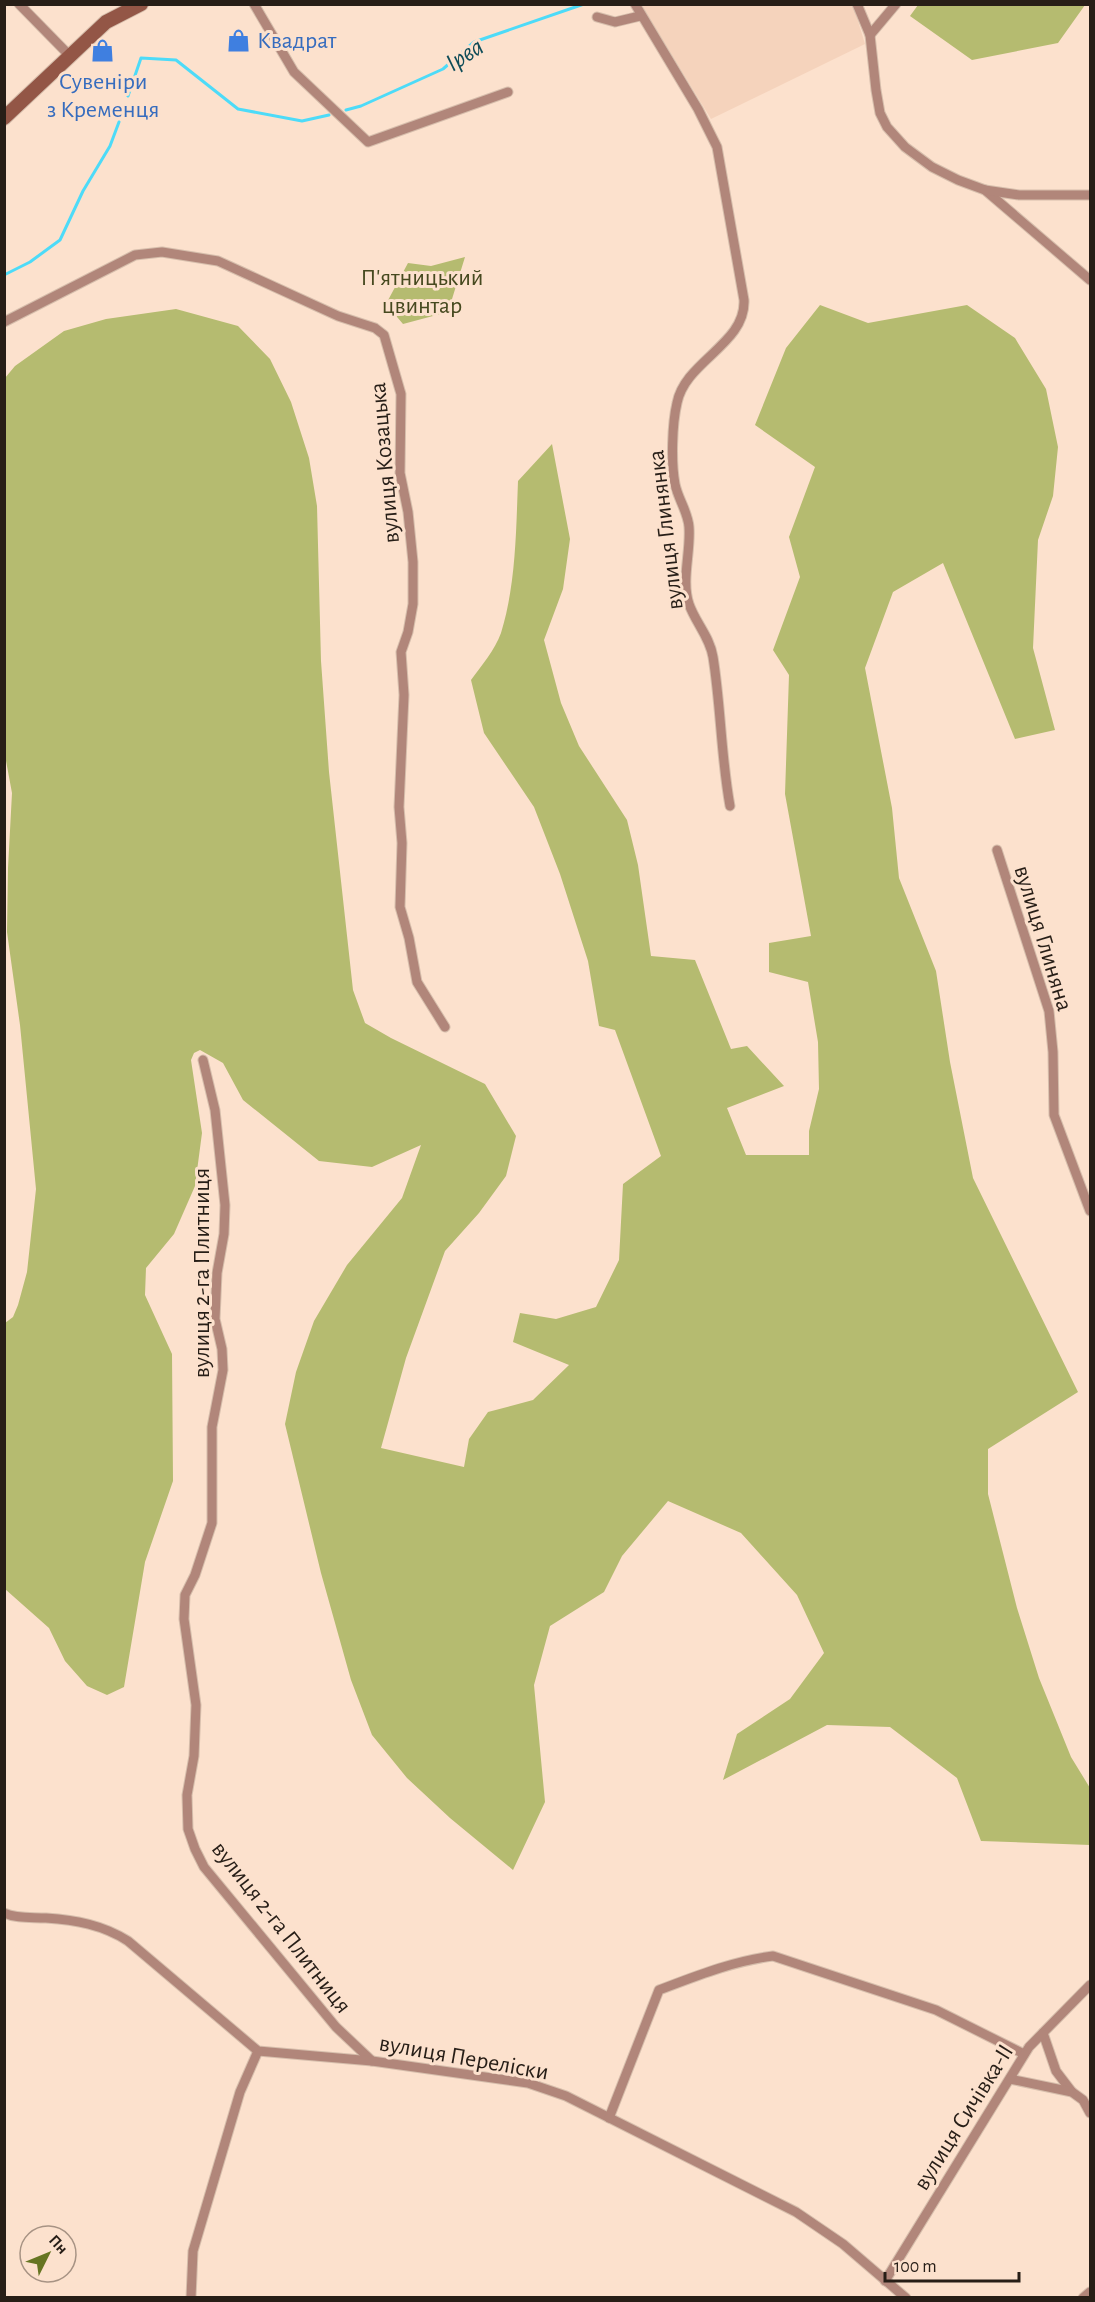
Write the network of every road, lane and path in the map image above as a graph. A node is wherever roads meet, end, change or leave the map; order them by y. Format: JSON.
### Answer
{"nodes":[{"id":1,"x":19,"y":4,"type":"edge"},
{"id":2,"x":141,"y":4,"type":"edge"},
{"id":3,"x":254,"y":4,"type":"edge"},
{"id":4,"x":635,"y":4,"type":"edge"},
{"id":5,"x":857,"y":4,"type":"edge"},
{"id":6,"x":896,"y":4,"type":"edge"},
{"id":7,"x":640,"y":16,"type":"junction"},
{"id":8,"x":597,"y":17,"type":"dead end"},
{"id":9,"x":870,"y":35,"type":"junction"},
{"id":10,"x":70,"y":56,"type":"junction"},
{"id":11,"x":508,"y":92,"type":"dead end"},
{"id":12,"x":4,"y":118,"type":"edge"},
{"id":13,"x":985,"y":190,"type":"junction"},
{"id":14,"x":1090,"y":195,"type":"edge"},
{"id":15,"x":1090,"y":280,"type":"edge"},
{"id":16,"x":4,"y":322,"type":"edge"},
{"id":17,"x":730,"y":806,"type":"dead end"},
{"id":18,"x":997,"y":850,"type":"dead end"},
{"id":19,"x":445,"y":1027,"type":"dead end"},
{"id":20,"x":203,"y":1060,"type":"dead end"},
{"id":21,"x":1090,"y":1211,"type":"edge"},
{"id":22,"x":4,"y":1913,"type":"edge"},
{"id":23,"x":1090,"y":1985,"type":"edge"},
{"id":24,"x":1043,"y":2033,"type":"junction"},
{"id":25,"x":258,"y":2051,"type":"junction"},
{"id":26,"x":1024,"y":2054,"type":"junction"},
{"id":27,"x":372,"y":2061,"type":"junction"},
{"id":28,"x":1010,"y":2079,"type":"junction"},
{"id":29,"x":1071,"y":2092,"type":"junction"},
{"id":30,"x":1090,"y":2113,"type":"edge"},
{"id":31,"x":609,"y":2118,"type":"junction"},
{"id":32,"x":885,"y":2281,"type":"junction"},
{"id":33,"x":1090,"y":2292,"type":"edge"},
{"id":34,"x":191,"y":2298,"type":"edge"},
{"id":35,"x":906,"y":2298,"type":"edge"},
{"id":36,"x":1083,"y":2298,"type":"edge"}],
"edges":[{"from":1,"to":10,"type":"street"},
{"from":2,"to":10,"type":"main road"},
{"from":3,"to":11,"type":"street"},
{"from":4,"to":7,"type":"street","name":"вулиця Глинянка"},
{"from":5,"to":9,"type":"street"},
{"from":6,"to":9,"type":"street"},
{"from":7,"to":8,"type":"street"},
{"from":7,"to":17,"type":"street","name":"вулиця Глинянка"},
{"from":9,"to":13,"type":"street"},
{"from":10,"to":12,"type":"main road"},
{"from":13,"to":14,"type":"street"},
{"from":13,"to":15,"type":"street"},
{"from":16,"to":19,"type":"street","name":"вулиця Козацька"},
{"from":18,"to":21,"type":"street","name":"вулиця Глиняна"},
{"from":20,"to":27,"type":"street","name":"вулиця 2-га Плитниця"},
{"from":22,"to":25,"type":"street"},
{"from":23,"to":24,"type":"street","name":"вулиця Сичівка-II"},
{"from":24,"to":26,"type":"street","name":"вулиця Сичівка-II"},
{"from":24,"to":29,"type":"street"},
{"from":25,"to":27,"type":"street","name":"вулиця Переліски"},
{"from":25,"to":34,"type":"street"},
{"from":26,"to":28,"type":"street","name":"вулиця Сичівка-II"},
{"from":26,"to":31,"type":"street"},
{"from":27,"to":31,"type":"street","name":"вулиця Переліски"},
{"from":28,"to":29,"type":"street"},
{"from":28,"to":32,"type":"street","name":"вулиця Сичівка-II"},
{"from":29,"to":30,"type":"street"},
{"from":31,"to":32,"type":"street","name":"вулиця Переліски"},
{"from":32,"to":35,"type":"street","name":"вулиця Переліски"},
{"from":33,"to":36,"type":"street"}]}
